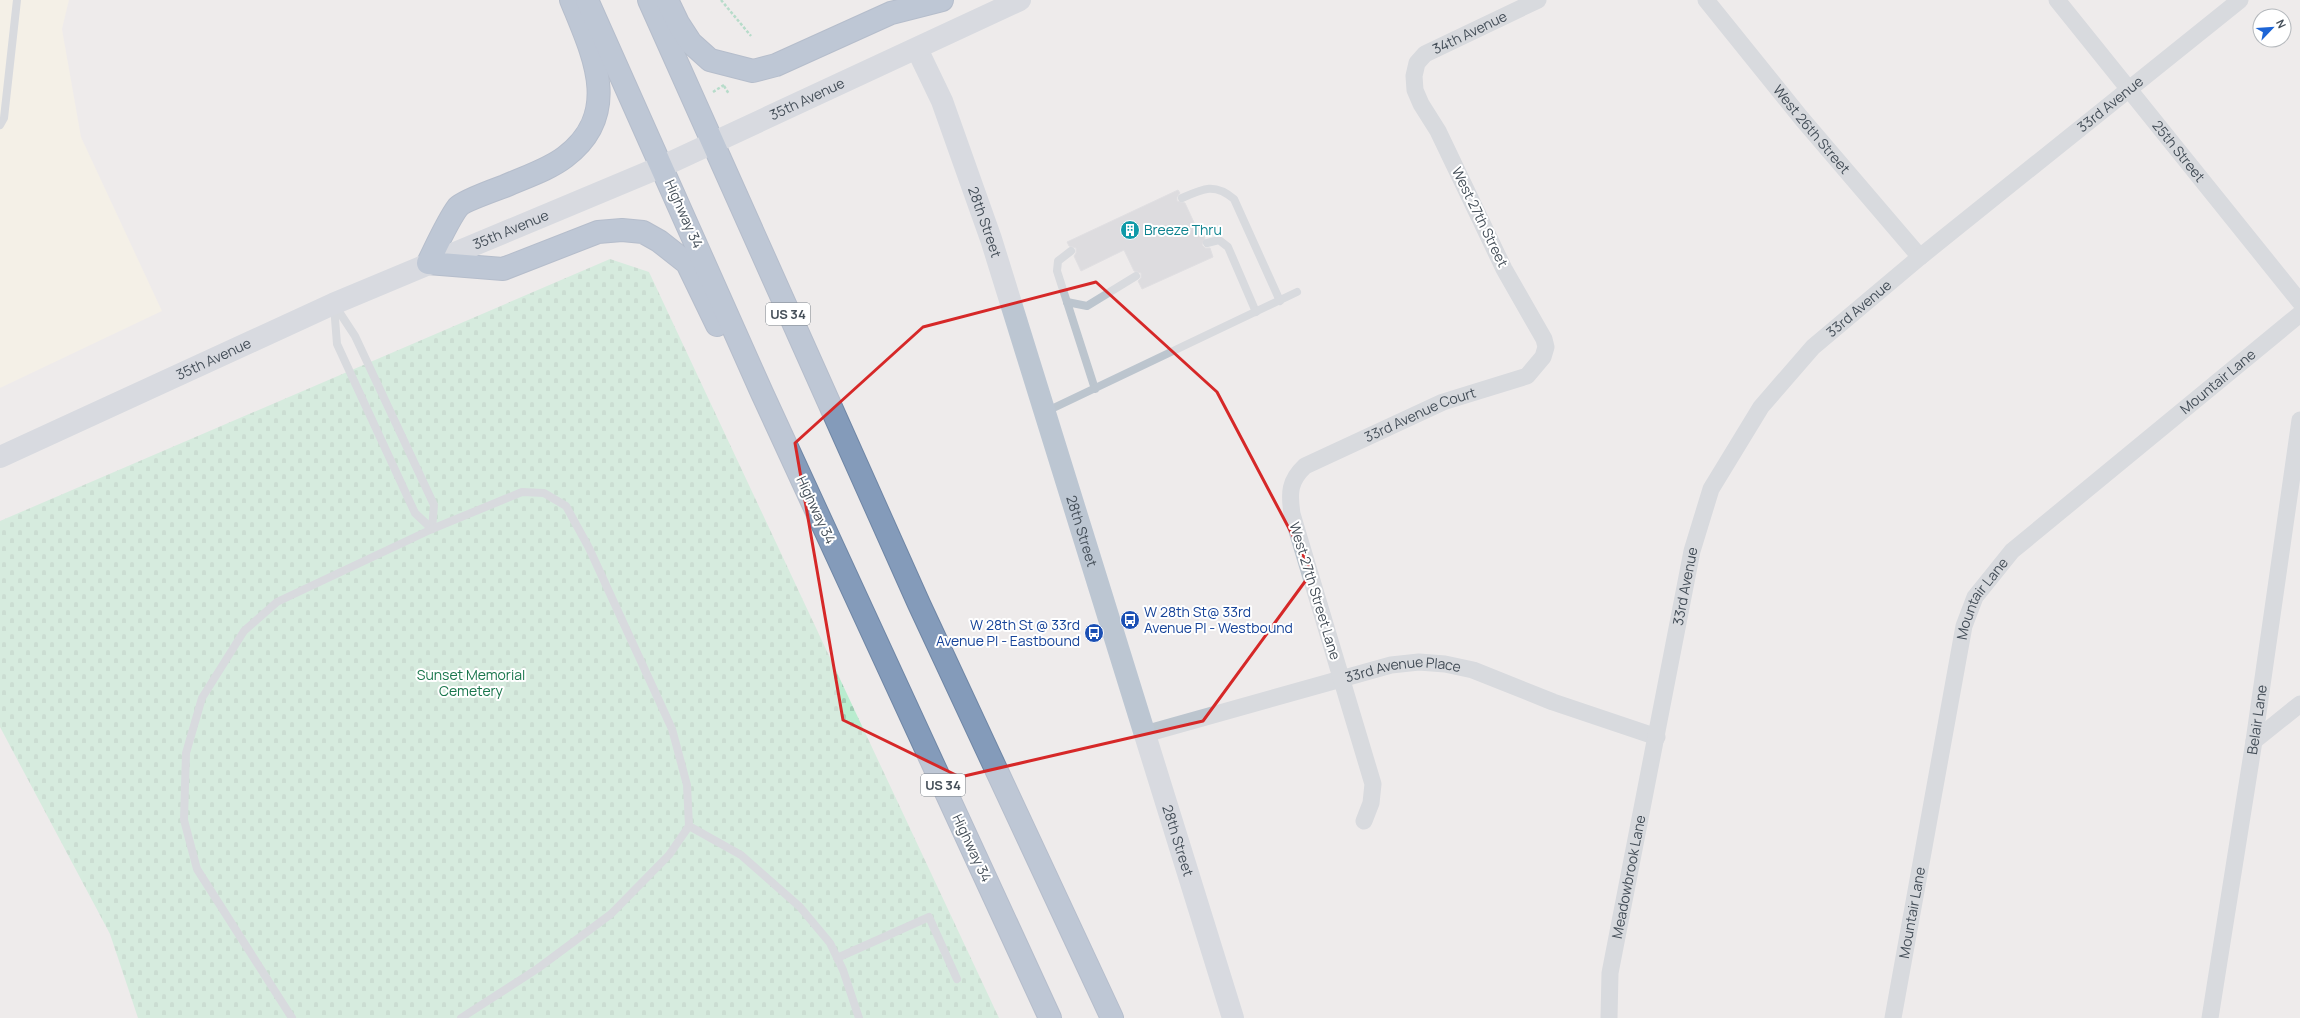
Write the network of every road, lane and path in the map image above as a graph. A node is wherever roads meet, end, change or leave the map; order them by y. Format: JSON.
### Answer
{"nodes":[{"id":1,"x":17,"y":0,"type":"edge"},
{"id":2,"x":571,"y":0,"type":"edge"},
{"id":3,"x":587,"y":0,"type":"edge"},
{"id":4,"x":649,"y":0,"type":"edge"},
{"id":5,"x":667,"y":0,"type":"edge"},
{"id":6,"x":721,"y":0,"type":"edge"},
{"id":7,"x":942,"y":0,"type":"edge"},
{"id":8,"x":1020,"y":0,"type":"edge"},
{"id":9,"x":1538,"y":0,"type":"edge"},
{"id":10,"x":1706,"y":0,"type":"edge"},
{"id":11,"x":2057,"y":0,"type":"edge"},
{"id":12,"x":2240,"y":0,"type":"edge"},
{"id":13,"x":751,"y":36,"type":"dead end"},
{"id":14,"x":917,"y":49,"type":"junction"},
{"id":15,"x":1414,"y":76,"type":"joint"},
{"id":16,"x":727,"y":80,"type":"dead end"},
{"id":17,"x":724,"y":86,"type":"junction"},
{"id":18,"x":2130,"y":90,"type":"junction"},
{"id":19,"x":708,"y":94,"type":"dead end"},
{"id":20,"x":729,"y":94,"type":"dead end"},
{"id":21,"x":0,"y":125,"type":"edge"},
{"id":22,"x":712,"y":143,"type":"junction"},
{"id":23,"x":663,"y":166,"type":"junction"},
{"id":24,"x":1182,"y":198,"type":"dead end"},
{"id":25,"x":1208,"y":243,"type":"dead end"},
{"id":26,"x":1071,"y":251,"type":"dead end"},
{"id":27,"x":1920,"y":257,"type":"junction"},
{"id":28,"x":428,"y":263,"type":"junction"},
{"id":29,"x":1136,"y":276,"type":"dead end"},
{"id":30,"x":1297,"y":292,"type":"dead end"},
{"id":31,"x":1280,"y":301,"type":"junction"},
{"id":32,"x":1067,"y":302,"type":"junction"},
{"id":33,"x":2300,"y":302,"type":"edge"},
{"id":34,"x":333,"y":304,"type":"junction"},
{"id":35,"x":1256,"y":312,"type":"junction"},
{"id":36,"x":2300,"y":314,"type":"edge"},
{"id":37,"x":1543,"y":357,"type":"joint"},
{"id":38,"x":1095,"y":389,"type":"junction"},
{"id":39,"x":762,"y":393,"type":"junction"},
{"id":40,"x":1045,"y":413,"type":"junction"},
{"id":41,"x":2300,"y":420,"type":"edge"},
{"id":42,"x":0,"y":457,"type":"edge"},
{"id":43,"x":1296,"y":475,"type":"joint"},
{"id":44,"x":432,"y":529,"type":"junction"},
{"id":45,"x":1342,"y":678,"type":"junction"},
{"id":46,"x":2300,"y":704,"type":"edge"},
{"id":47,"x":1145,"y":734,"type":"junction"},
{"id":48,"x":1657,"y":737,"type":"junction"},
{"id":49,"x":2254,"y":741,"type":"junction"},
{"id":50,"x":1364,"y":821,"type":"dead end"},
{"id":51,"x":689,"y":826,"type":"junction"},
{"id":52,"x":837,"y":958,"type":"junction"},
{"id":53,"x":957,"y":979,"type":"dead end"},
{"id":54,"x":292,"y":1018,"type":"edge"},
{"id":55,"x":461,"y":1018,"type":"edge"},
{"id":56,"x":859,"y":1018,"type":"edge"},
{"id":57,"x":1050,"y":1018,"type":"edge"},
{"id":58,"x":1112,"y":1018,"type":"edge"},
{"id":59,"x":1233,"y":1018,"type":"edge"},
{"id":60,"x":1609,"y":1018,"type":"edge"},
{"id":61,"x":1893,"y":1018,"type":"edge"},
{"id":62,"x":2210,"y":1018,"type":"edge"}],
"edges":[{"from":1,"to":21,"type":"lane"},
{"from":2,"to":28,"type":"highway"},
{"from":3,"to":23,"type":"highway","name":"Highway 34","number":"US 34"},
{"from":4,"to":22,"type":"highway","number":"US 34"},
{"from":5,"to":7,"type":"highway"},
{"from":6,"to":13,"type":"path"},
{"from":8,"to":14,"type":"main road","name":"35th Avenue"},
{"from":9,"to":15,"type":"street","name":"34th Avenue"},
{"from":10,"to":27,"type":"street","name":"West 26th Street"},
{"from":11,"to":18,"type":"street","name":"25th Street"},
{"from":12,"to":18,"type":"street","name":"33rd Avenue"},
{"from":14,"to":22,"type":"main road","name":"35th Avenue"},
{"from":14,"to":40,"type":"main road","name":"28th Street"},
{"from":15,"to":37,"type":"street","name":"West 27th Street"},
{"from":16,"to":17,"type":"path"},
{"from":17,"to":19,"type":"path"},
{"from":17,"to":20,"type":"path"},
{"from":18,"to":27,"type":"street","name":"33rd Avenue"},
{"from":18,"to":33,"type":"street","name":"25th Street"},
{"from":22,"to":23,"type":"main road","name":"35th Avenue"},
{"from":22,"to":58,"type":"highway","number":"US 34"},
{"from":23,"to":28,"type":"main road","name":"35th Avenue"},
{"from":23,"to":39,"type":"highway","name":"Highway 34","number":"US 34"},
{"from":24,"to":31,"type":"lane"},
{"from":25,"to":35,"type":"lane"},
{"from":26,"to":32,"type":"lane"},
{"from":27,"to":48,"type":"street","name":"33rd Avenue"},
{"from":28,"to":34,"type":"main road","name":"35th Avenue"},
{"from":28,"to":39,"type":"highway"},
{"from":29,"to":32,"type":"lane"},
{"from":30,"to":31,"type":"lane"},
{"from":31,"to":35,"type":"lane"},
{"from":32,"to":38,"type":"lane"},
{"from":34,"to":42,"type":"main road","name":"35th Avenue"},
{"from":34,"to":44,"type":"lane"},
{"from":34,"to":44,"type":"lane"},
{"from":35,"to":38,"type":"lane"},
{"from":36,"to":61,"type":"street","name":"Mountair Lane"},
{"from":37,"to":43,"type":"street","name":"33rd Avenue Court"},
{"from":38,"to":40,"type":"lane"},
{"from":39,"to":57,"type":"highway","name":"Highway 34","number":"US 34"},
{"from":40,"to":47,"type":"main road","name":"28th Street"},
{"from":41,"to":49,"type":"street","name":"Belair Lane"},
{"from":43,"to":45,"type":"street","name":"West 27th Street Lane"},
{"from":44,"to":51,"type":"lane"},
{"from":44,"to":54,"type":"lane"},
{"from":45,"to":47,"type":"street","name":"33rd Avenue Place"},
{"from":45,"to":48,"type":"street","name":"33rd Avenue Place"},
{"from":45,"to":50,"type":"street","name":"West 27th Street Lane"},
{"from":46,"to":49,"type":"street"},
{"from":47,"to":59,"type":"main road","name":"28th Street"},
{"from":48,"to":60,"type":"street","name":"Meadowbrook Lane"},
{"from":49,"to":62,"type":"street","name":"Belair Lane"},
{"from":51,"to":52,"type":"lane"},
{"from":51,"to":55,"type":"lane"},
{"from":52,"to":53,"type":"lane"},
{"from":52,"to":56,"type":"lane"}]}
